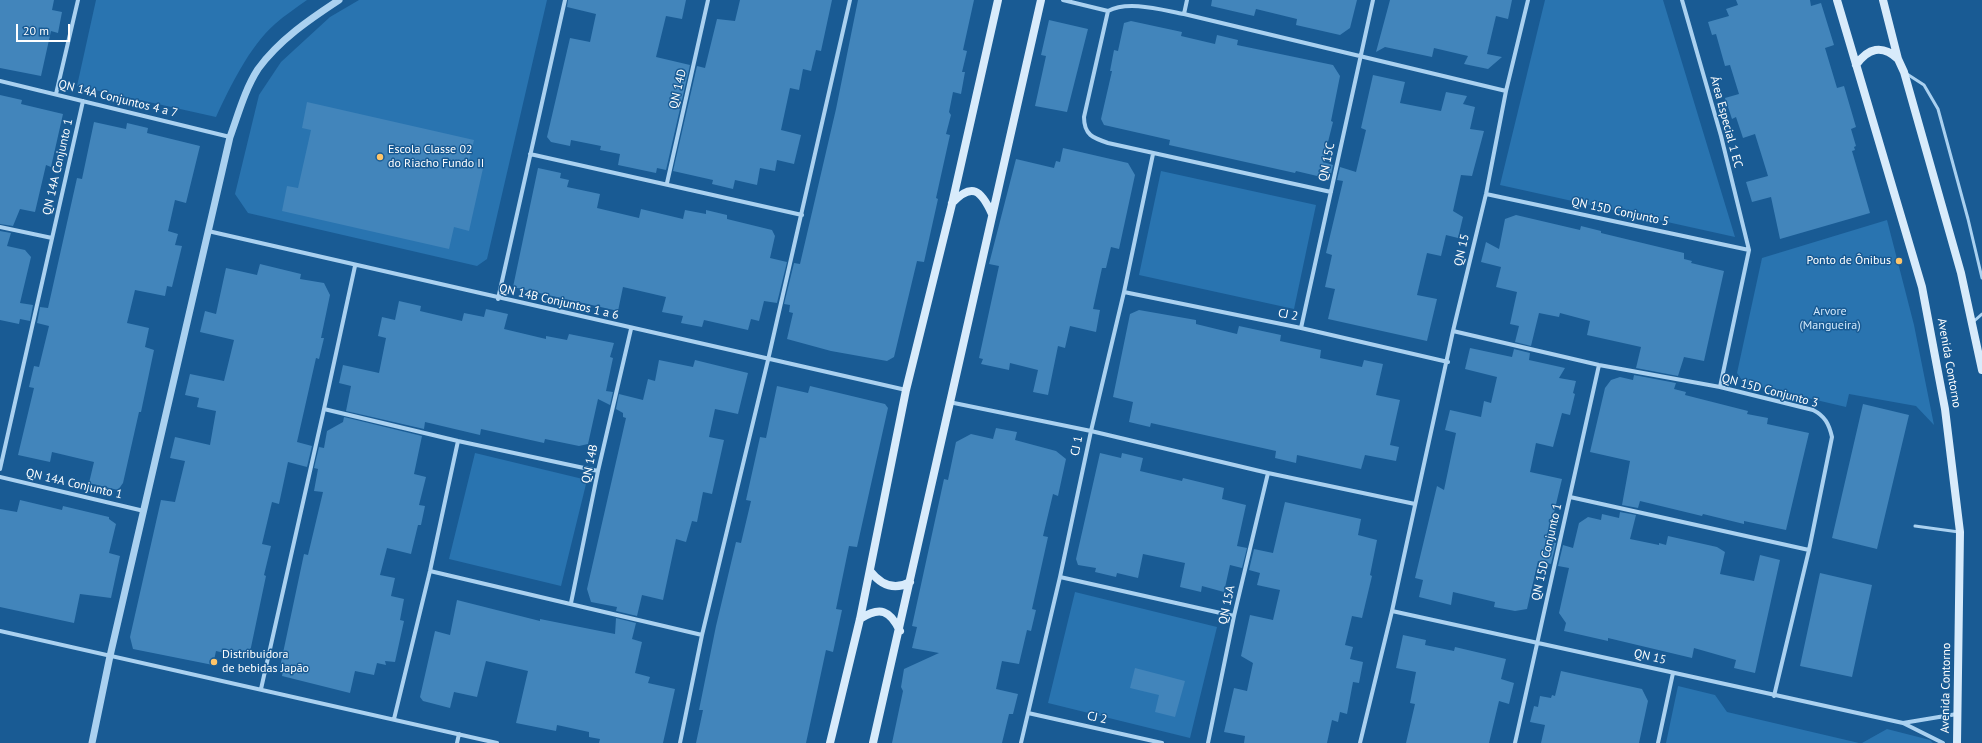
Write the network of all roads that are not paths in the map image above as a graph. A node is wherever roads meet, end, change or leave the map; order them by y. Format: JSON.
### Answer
{"nodes":[{"id":1,"x":78,"y":0,"type":"edge"},
{"id":2,"x":339,"y":0,"type":"edge"},
{"id":3,"x":566,"y":0,"type":"edge"},
{"id":4,"x":708,"y":0,"type":"edge"},
{"id":5,"x":850,"y":0,"type":"edge"},
{"id":6,"x":998,"y":0,"type":"edge"},
{"id":7,"x":1041,"y":0,"type":"edge"},
{"id":8,"x":1063,"y":0,"type":"edge"},
{"id":9,"x":1187,"y":0,"type":"edge"},
{"id":10,"x":1373,"y":0,"type":"edge"},
{"id":11,"x":1528,"y":0,"type":"edge"},
{"id":12,"x":1682,"y":0,"type":"edge"},
{"id":13,"x":1837,"y":0,"type":"edge"},
{"id":14,"x":1885,"y":2,"type":"edge"},
{"id":15,"x":1108,"y":11,"type":"junction"},
{"id":16,"x":1184,"y":14,"type":"junction"},
{"id":17,"x":1360,"y":56,"type":"junction"},
{"id":18,"x":1898,"y":59,"type":"junction"},
{"id":19,"x":1856,"y":65,"type":"junction"},
{"id":20,"x":1904,"y":72,"type":"junction"},
{"id":21,"x":0,"y":81,"type":"edge"},
{"id":22,"x":1506,"y":91,"type":"junction"},
{"id":23,"x":56,"y":94,"type":"junction"},
{"id":24,"x":83,"y":101,"type":"junction"},
{"id":25,"x":230,"y":137,"type":"junction"},
{"id":26,"x":530,"y":154,"type":"junction"},
{"id":27,"x":1153,"y":154,"type":"junction"},
{"id":28,"x":667,"y":183,"type":"junction"},
{"id":29,"x":1331,"y":192,"type":"junction"},
{"id":30,"x":1486,"y":194,"type":"junction"},
{"id":31,"x":952,"y":204,"type":"junction"},
{"id":32,"x":802,"y":214,"type":"junction"},
{"id":33,"x":992,"y":214,"type":"junction"},
{"id":34,"x":0,"y":227,"type":"edge"},
{"id":35,"x":208,"y":231,"type":"junction"},
{"id":36,"x":52,"y":238,"type":"junction"},
{"id":37,"x":1749,"y":250,"type":"junction"},
{"id":38,"x":354,"y":266,"type":"junction"},
{"id":39,"x":1982,"y":278,"type":"edge"},
{"id":40,"x":1124,"y":292,"type":"junction"},
{"id":41,"x":498,"y":299,"type":"junction"},
{"id":42,"x":1982,"y":314,"type":"edge"},
{"id":43,"x":1972,"y":323,"type":"junction"},
{"id":44,"x":1301,"y":328,"type":"junction"},
{"id":45,"x":631,"y":329,"type":"junction"},
{"id":46,"x":1453,"y":331,"type":"junction"},
{"id":47,"x":768,"y":360,"type":"junction"},
{"id":48,"x":1448,"y":362,"type":"junction"},
{"id":49,"x":1599,"y":365,"type":"junction"},
{"id":50,"x":1982,"y":370,"type":"edge"},
{"id":51,"x":1720,"y":387,"type":"junction"},
{"id":52,"x":906,"y":390,"type":"junction"},
{"id":53,"x":949,"y":402,"type":"junction"},
{"id":54,"x":324,"y":410,"type":"junction"},
{"id":55,"x":1090,"y":430,"type":"junction"},
{"id":56,"x":458,"y":441,"type":"junction"},
{"id":57,"x":0,"y":470,"type":"edge"},
{"id":58,"x":598,"y":471,"type":"junction"},
{"id":59,"x":1268,"y":473,"type":"junction"},
{"id":60,"x":0,"y":477,"type":"edge"},
{"id":61,"x":1570,"y":497,"type":"junction"},
{"id":62,"x":1415,"y":504,"type":"junction"},
{"id":63,"x":144,"y":511,"type":"junction"},
{"id":64,"x":1915,"y":526,"type":"dead end"},
{"id":65,"x":1960,"y":532,"type":"junction"},
{"id":66,"x":1809,"y":550,"type":"junction"},
{"id":67,"x":430,"y":571,"type":"junction"},
{"id":68,"x":870,"y":571,"type":"junction"},
{"id":69,"x":1060,"y":576,"type":"junction"},
{"id":70,"x":910,"y":582,"type":"junction"},
{"id":71,"x":571,"y":603,"type":"junction"},
{"id":72,"x":1392,"y":611,"type":"junction"},
{"id":73,"x":1234,"y":616,"type":"junction"},
{"id":74,"x":860,"y":619,"type":"junction"},
{"id":75,"x":0,"y":631,"type":"edge"},
{"id":76,"x":900,"y":631,"type":"junction"},
{"id":77,"x":702,"y":635,"type":"junction"},
{"id":78,"x":1537,"y":642,"type":"junction"},
{"id":79,"x":110,"y":656,"type":"junction"},
{"id":80,"x":1673,"y":673,"type":"junction"},
{"id":81,"x":261,"y":689,"type":"junction"},
{"id":82,"x":1774,"y":696,"type":"junction"},
{"id":83,"x":1028,"y":713,"type":"junction"},
{"id":84,"x":1958,"y":714,"type":"junction"},
{"id":85,"x":394,"y":719,"type":"junction"},
{"id":86,"x":1902,"y":724,"type":"junction"},
{"id":87,"x":459,"y":734,"type":"junction"},
{"id":88,"x":92,"y":743,"type":"edge"},
{"id":89,"x":457,"y":743,"type":"edge"},
{"id":90,"x":498,"y":743,"type":"edge"},
{"id":91,"x":680,"y":743,"type":"edge"},
{"id":92,"x":830,"y":743,"type":"edge"},
{"id":93,"x":873,"y":743,"type":"edge"},
{"id":94,"x":1021,"y":743,"type":"edge"},
{"id":95,"x":1162,"y":743,"type":"edge"},
{"id":96,"x":1208,"y":743,"type":"edge"},
{"id":97,"x":1360,"y":743,"type":"edge"},
{"id":98,"x":1515,"y":743,"type":"edge"},
{"id":99,"x":1658,"y":743,"type":"edge"},
{"id":100,"x":1943,"y":743,"type":"edge"},
{"id":101,"x":1957,"y":743,"type":"edge"}],
"edges":[{"from":1,"to":23,"type":"street"},
{"from":2,"to":25,"type":"street"},
{"from":3,"to":26,"type":"street"},
{"from":4,"to":28,"type":"street","name":"QN 14D"},
{"from":5,"to":32,"type":"street"},
{"from":6,"to":31,"type":"main road"},
{"from":7,"to":33,"type":"main road"},
{"from":8,"to":15,"type":"street"},
{"from":9,"to":16,"type":"street"},
{"from":10,"to":17,"type":"street","name":"QN 15C"},
{"from":11,"to":22,"type":"street","name":"QN 15"},
{"from":12,"to":37,"type":"street","name":"Área Especial 1 EC"},
{"from":13,"to":19,"type":"main road","name":"Avenida Contorno"},
{"from":14,"to":18,"type":"main road"},
{"from":15,"to":16,"type":"street"},
{"from":15,"to":27,"type":"street"},
{"from":16,"to":17,"type":"street"},
{"from":17,"to":22,"type":"street"},
{"from":17,"to":29,"type":"street","name":"QN 15C"},
{"from":18,"to":19,"type":"main road"},
{"from":18,"to":20,"type":"main road"},
{"from":19,"to":65,"type":"main road","name":"Avenida Contorno"},
{"from":20,"to":39,"type":"lane"},
{"from":20,"to":43,"type":"main road"},
{"from":21,"to":23,"type":"street","name":"QN 14A Conjuntos 4 a 7"},
{"from":22,"to":30,"type":"street","name":"QN 15"},
{"from":23,"to":24,"type":"street","name":"QN 14A Conjuntos 4 a 7"},
{"from":24,"to":25,"type":"street","name":"QN 14A Conjuntos 4 a 7"},
{"from":24,"to":36,"type":"street","name":"QN 14A Conjunto 1"},
{"from":25,"to":35,"type":"street"},
{"from":26,"to":28,"type":"street"},
{"from":26,"to":41,"type":"street"},
{"from":27,"to":29,"type":"street"},
{"from":27,"to":40,"type":"street","name":"CJ 1"},
{"from":28,"to":32,"type":"street"},
{"from":29,"to":44,"type":"street","name":"QN 15C"},
{"from":30,"to":37,"type":"street","name":"QN 15D Conjunto 5"},
{"from":30,"to":46,"type":"street","name":"QN 15"},
{"from":31,"to":33,"type":"main road"},
{"from":31,"to":52,"type":"main road"},
{"from":32,"to":47,"type":"street"},
{"from":33,"to":53,"type":"main road"},
{"from":34,"to":36,"type":"street"},
{"from":35,"to":38,"type":"street","name":"QN 14B Conjuntos 1 a 6"},
{"from":35,"to":63,"type":"street"},
{"from":36,"to":57,"type":"street","name":"QN 14A Conjunto 1"},
{"from":37,"to":51,"type":"street"},
{"from":38,"to":41,"type":"street","name":"QN 14B Conjuntos 1 a 6"},
{"from":38,"to":54,"type":"street"},
{"from":40,"to":44,"type":"street","name":"CJ 2"},
{"from":40,"to":55,"type":"street","name":"CJ 1"},
{"from":41,"to":45,"type":"street","name":"QN 14B Conjuntos 1 a 6"},
{"from":42,"to":43,"type":"lane"},
{"from":43,"to":50,"type":"main road"},
{"from":44,"to":48,"type":"street","name":"CJ 2"},
{"from":45,"to":47,"type":"street","name":"QN 14B Conjuntos 1 a 6"},
{"from":45,"to":58,"type":"street","name":"QN 14B"},
{"from":46,"to":48,"type":"street","name":"QN 15"},
{"from":46,"to":49,"type":"street","name":"QN 15D Conjunto 3"},
{"from":47,"to":52,"type":"street","name":"QN 14B Conjuntos 1 a 6"},
{"from":47,"to":77,"type":"street"},
{"from":48,"to":62,"type":"street","name":"QN 15"},
{"from":49,"to":51,"type":"street","name":"QN 15D Conjunto 3"},
{"from":49,"to":61,"type":"street","name":"QN 15D Conjunto 1"},
{"from":51,"to":66,"type":"street","name":"QN 15D Conjunto 3"},
{"from":52,"to":68,"type":"main road"},
{"from":53,"to":55,"type":"street"},
{"from":53,"to":70,"type":"main road"},
{"from":54,"to":56,"type":"street"},
{"from":54,"to":81,"type":"street"},
{"from":55,"to":59,"type":"street"},
{"from":55,"to":69,"type":"street","name":"CJ 1"},
{"from":56,"to":58,"type":"street"},
{"from":56,"to":67,"type":"street"},
{"from":58,"to":71,"type":"street","name":"QN 14B"},
{"from":59,"to":62,"type":"street"},
{"from":59,"to":73,"type":"street","name":"QN 15A"},
{"from":60,"to":63,"type":"street","name":"QN 14A Conjunto 1"},
{"from":61,"to":66,"type":"street"},
{"from":61,"to":78,"type":"street","name":"QN 15D Conjunto 1"},
{"from":62,"to":72,"type":"street","name":"QN 15"},
{"from":63,"to":79,"type":"street"},
{"from":64,"to":65,"type":"lane"},
{"from":65,"to":84,"type":"main road","name":"Avenida Contorno"},
{"from":66,"to":82,"type":"street","name":"QN 15D Conjunto 3"},
{"from":67,"to":71,"type":"street"},
{"from":67,"to":85,"type":"street"},
{"from":68,"to":70,"type":"main road"},
{"from":68,"to":74,"type":"main road"},
{"from":69,"to":73,"type":"street"},
{"from":69,"to":83,"type":"street","name":"CJ 1"},
{"from":70,"to":76,"type":"main road"},
{"from":71,"to":77,"type":"street"},
{"from":72,"to":78,"type":"street","name":"QN 15"},
{"from":72,"to":97,"type":"street","name":"QN 15"},
{"from":73,"to":96,"type":"street","name":"QN 15A"},
{"from":74,"to":76,"type":"main road"},
{"from":74,"to":92,"type":"main road"},
{"from":75,"to":79,"type":"street"},
{"from":76,"to":93,"type":"main road"},
{"from":77,"to":91,"type":"street"},
{"from":78,"to":80,"type":"street","name":"QN 15"},
{"from":78,"to":98,"type":"street","name":"QN 15D Conjunto 1"},
{"from":79,"to":81,"type":"street"},
{"from":79,"to":88,"type":"street"},
{"from":80,"to":82,"type":"street","name":"QN 15"},
{"from":80,"to":99,"type":"street"},
{"from":81,"to":85,"type":"street"},
{"from":82,"to":86,"type":"street","name":"QN 15"},
{"from":83,"to":94,"type":"street","name":"CJ 1"},
{"from":83,"to":95,"type":"street","name":"CJ 2"},
{"from":84,"to":86,"type":"street","name":"QN 15"},
{"from":84,"to":101,"type":"main road","name":"Avenida Contorno"},
{"from":85,"to":87,"type":"street"},
{"from":86,"to":100,"type":"street","name":"QN 15"},
{"from":87,"to":89,"type":"street"},
{"from":87,"to":90,"type":"street"}]}
